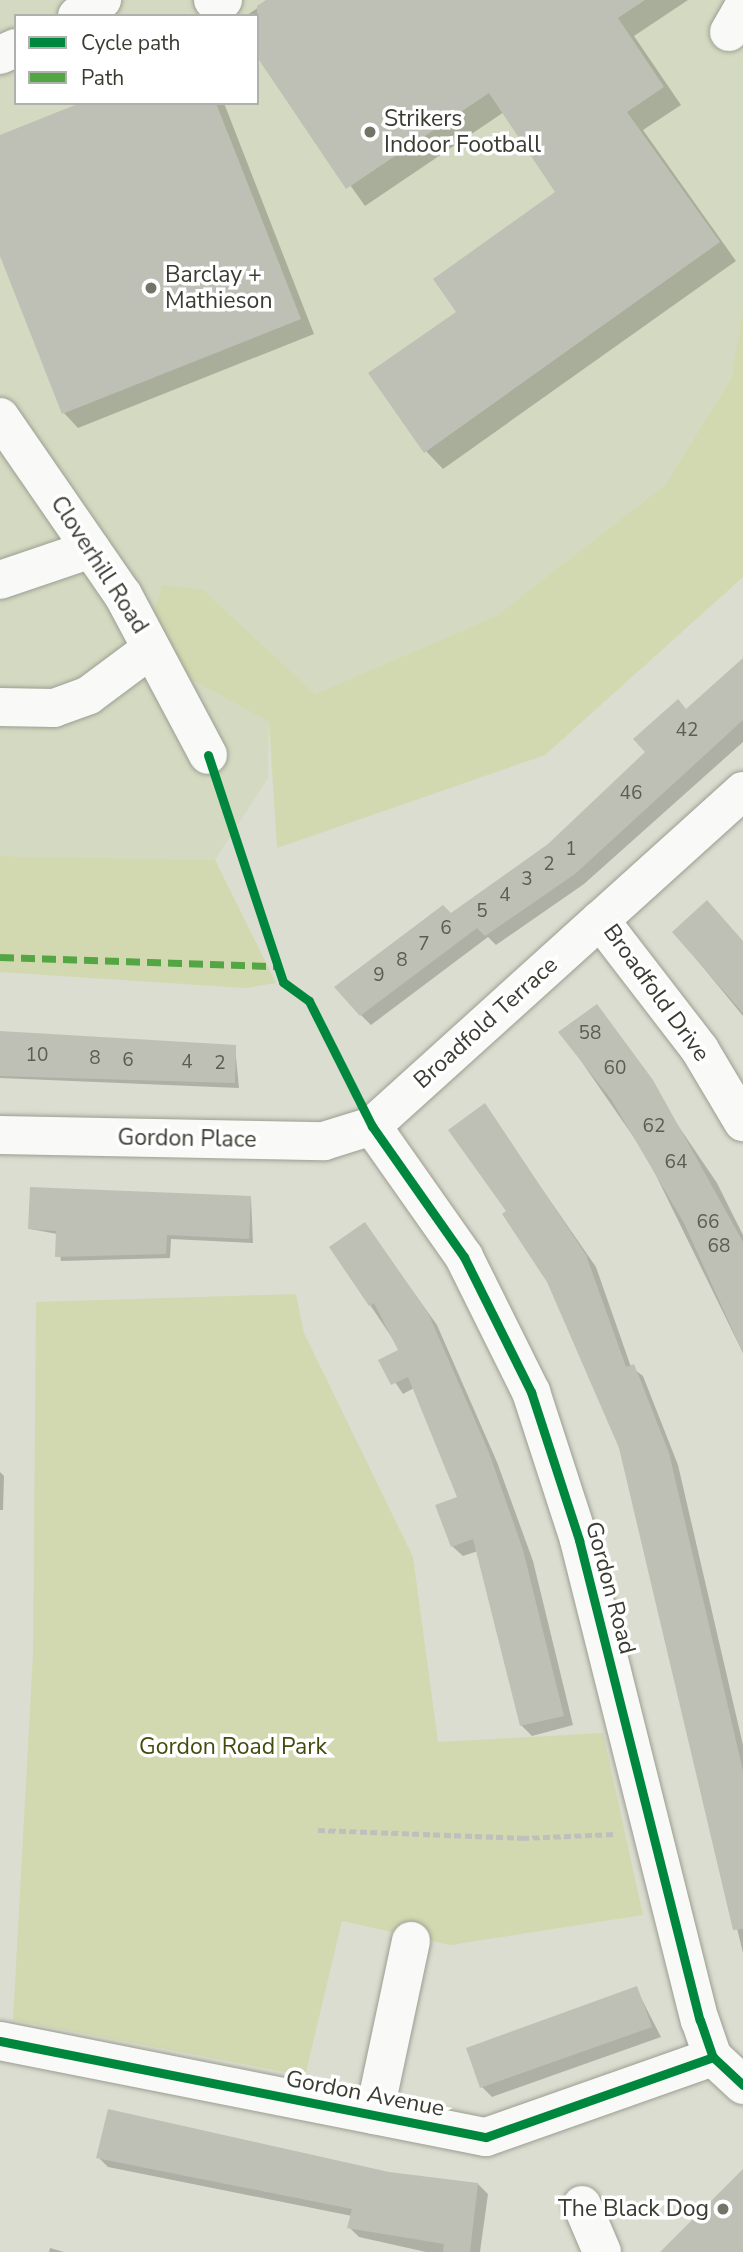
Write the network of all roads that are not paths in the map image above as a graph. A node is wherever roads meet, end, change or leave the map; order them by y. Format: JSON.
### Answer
{"nodes":[{"id":1,"x":102,"y":0,"type":"edge"},
{"id":2,"x":213,"y":0,"type":"edge"},
{"id":3,"x":223,"y":0,"type":"edge"},
{"id":4,"x":80,"y":14,"type":"edge"},
{"id":5,"x":0,"y":416,"type":"edge"},
{"id":6,"x":91,"y":549,"type":"junction"},
{"id":7,"x":0,"y":580,"type":"edge"},
{"id":8,"x":151,"y":649,"type":"junction"},
{"id":9,"x":0,"y":707,"type":"edge"},
{"id":10,"x":208,"y":755,"type":"dead end"},
{"id":11,"x":743,"y":791,"type":"edge"},
{"id":12,"x":600,"y":920,"type":"junction"},
{"id":13,"x":743,"y":1122,"type":"edge"},
{"id":14,"x":372,"y":1126,"type":"junction"},
{"id":15,"x":0,"y":1135,"type":"edge"},
{"id":16,"x":411,"y":1941,"type":"dead end"},
{"id":17,"x":0,"y":2040,"type":"edge"},
{"id":18,"x":713,"y":2057,"type":"junction"},
{"id":19,"x":743,"y":2085,"type":"edge"},
{"id":20,"x":374,"y":2115,"type":"junction"},
{"id":21,"x":582,"y":2204,"type":"dead end"},
{"id":22,"x":602,"y":2252,"type":"edge"}],
"edges":[{"from":1,"to":4,"type":"street"},
{"from":2,"to":3,"type":"street"},
{"from":5,"to":6,"type":"street","name":"Cloverhill Road"},
{"from":6,"to":7,"type":"street"},
{"from":6,"to":8,"type":"street","name":"Cloverhill Road"},
{"from":8,"to":9,"type":"street"},
{"from":8,"to":10,"type":"street","name":"Cloverhill Road"},
{"from":11,"to":12,"type":"street","name":"Broadfold Drive"},
{"from":12,"to":13,"type":"street","name":"Broadfold Drive"},
{"from":12,"to":14,"type":"street","name":"Broadfold Terrace"},
{"from":14,"to":15,"type":"street","name":"Gordon Place"},
{"from":14,"to":18,"type":"street","name":"Gordon Road"},
{"from":16,"to":20,"type":"street"},
{"from":17,"to":20,"type":"street","name":"Gordon Avenue"},
{"from":18,"to":19,"type":"street"},
{"from":18,"to":20,"type":"street","name":"Gordon Avenue"},
{"from":21,"to":22,"type":"street"}]}
